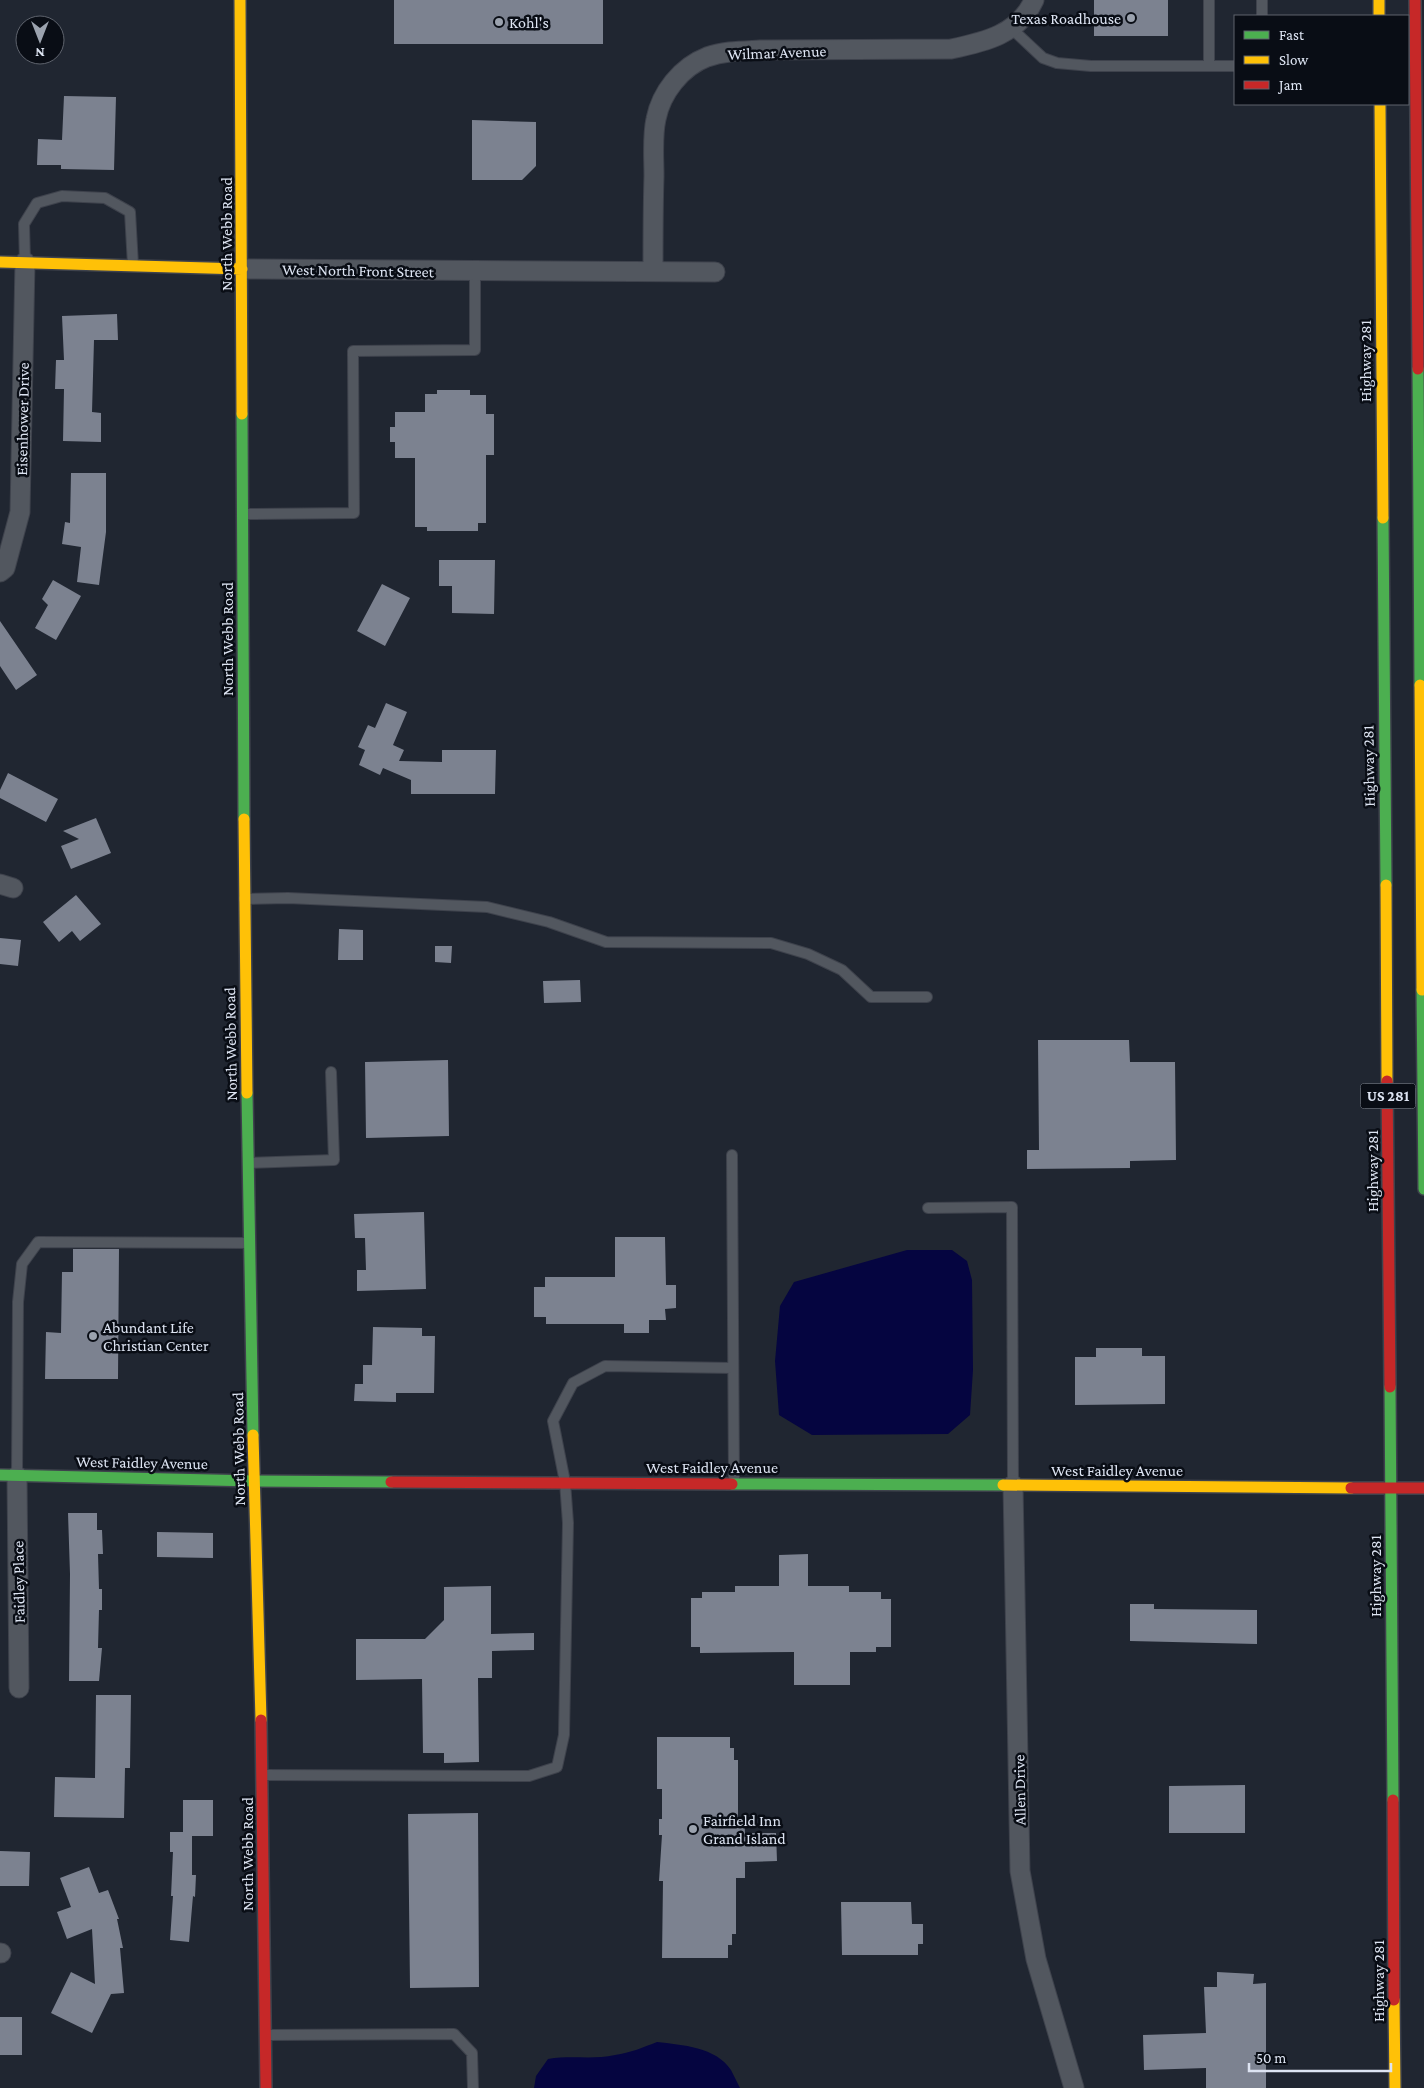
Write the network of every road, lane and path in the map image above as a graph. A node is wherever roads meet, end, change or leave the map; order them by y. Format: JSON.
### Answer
{"nodes":[{"id":1,"x":240,"y":0,"type":"edge"},
{"id":2,"x":1034,"y":0,"type":"edge"},
{"id":3,"x":1208,"y":0,"type":"edge"},
{"id":4,"x":1262,"y":0,"type":"edge"},
{"id":5,"x":1379,"y":0,"type":"edge"},
{"id":6,"x":1416,"y":0,"type":"edge"},
{"id":7,"x":1262,"y":15,"type":"edge"},
{"id":8,"x":1379,"y":15,"type":"edge"},
{"id":9,"x":1011,"y":28,"type":"junction"},
{"id":10,"x":1208,"y":66,"type":"junction"},
{"id":11,"x":1234,"y":66,"type":"edge"},
{"id":12,"x":1380,"y":105,"type":"edge"},
{"id":13,"x":0,"y":262,"type":"edge"},
{"id":14,"x":26,"y":262,"type":"junction"},
{"id":15,"x":133,"y":265,"type":"junction"},
{"id":16,"x":242,"y":268,"type":"junction"},
{"id":17,"x":475,"y":270,"type":"junction"},
{"id":18,"x":653,"y":271,"type":"junction"},
{"id":19,"x":715,"y":272,"type":"dead end"},
{"id":20,"x":243,"y":514,"type":"junction"},
{"id":21,"x":0,"y":572,"type":"edge"},
{"id":22,"x":244,"y":899,"type":"junction"},
{"id":23,"x":927,"y":997,"type":"dead end"},
{"id":24,"x":331,"y":1072,"type":"dead end"},
{"id":25,"x":732,"y":1155,"type":"dead end"},
{"id":26,"x":248,"y":1163,"type":"junction"},
{"id":27,"x":1424,"y":1189,"type":"edge"},
{"id":28,"x":928,"y":1208,"type":"dead end"},
{"id":29,"x":250,"y":1243,"type":"junction"},
{"id":30,"x":733,"y":1368,"type":"junction"},
{"id":31,"x":9,"y":1476,"type":"edge"},
{"id":32,"x":254,"y":1481,"type":"junction"},
{"id":33,"x":565,"y":1482,"type":"junction"},
{"id":34,"x":734,"y":1484,"type":"junction"},
{"id":35,"x":1013,"y":1485,"type":"junction"},
{"id":36,"x":1390,"y":1488,"type":"junction"},
{"id":37,"x":1424,"y":1488,"type":"edge"},
{"id":38,"x":20,"y":1688,"type":"dead end"},
{"id":39,"x":263,"y":1775,"type":"junction"},
{"id":40,"x":265,"y":2035,"type":"junction"},
{"id":41,"x":266,"y":2088,"type":"edge"},
{"id":42,"x":473,"y":2088,"type":"edge"},
{"id":43,"x":1074,"y":2088,"type":"edge"},
{"id":44,"x":1395,"y":2088,"type":"edge"}],
"edges":[{"from":1,"to":16,"type":"main road","name":"North Webb Road"},
{"from":2,"to":9,"type":"street","name":"Wilmar Avenue"},
{"from":3,"to":10,"type":"lane"},
{"from":4,"to":7,"type":"lane"},
{"from":5,"to":8,"type":"main road"},
{"from":6,"to":27,"type":"main road","number":"US 281"},
{"from":9,"to":10,"type":"lane"},
{"from":9,"to":18,"type":"street","name":"Wilmar Avenue"},
{"from":10,"to":11,"type":"lane"},
{"from":12,"to":36,"type":"main road","name":"Highway 281","number":"US 281"},
{"from":13,"to":14,"type":"main road","name":"West North Front Street"},
{"from":14,"to":15,"type":"main road","name":"West North Front Street"},
{"from":14,"to":15,"type":"lane"},
{"from":14,"to":21,"type":"street","name":"Eisenhower Drive"},
{"from":15,"to":16,"type":"main road","name":"West North Front Street"},
{"from":16,"to":17,"type":"street","name":"West North Front Street"},
{"from":16,"to":20,"type":"main road","name":"North Webb Road"},
{"from":17,"to":18,"type":"street","name":"West North Front Street"},
{"from":17,"to":20,"type":"lane"},
{"from":18,"to":19,"type":"street","name":"West North Front Street"},
{"from":20,"to":22,"type":"main road","name":"North Webb Road"},
{"from":22,"to":23,"type":"lane"},
{"from":22,"to":26,"type":"main road","name":"North Webb Road"},
{"from":24,"to":26,"type":"lane"},
{"from":25,"to":30,"type":"lane"},
{"from":26,"to":29,"type":"main road","name":"North Webb Road"},
{"from":28,"to":35,"type":"lane"},
{"from":29,"to":31,"type":"lane"},
{"from":29,"to":32,"type":"main road","name":"North Webb Road"},
{"from":30,"to":33,"type":"lane"},
{"from":30,"to":34,"type":"lane"},
{"from":31,"to":32,"type":"main road","name":"West Faidley Avenue"},
{"from":31,"to":38,"type":"street","name":"Faidley Place"},
{"from":32,"to":33,"type":"main road","name":"West Faidley Avenue"},
{"from":32,"to":39,"type":"main road","name":"North Webb Road"},
{"from":33,"to":34,"type":"main road","name":"West Faidley Avenue"},
{"from":33,"to":39,"type":"lane"},
{"from":34,"to":35,"type":"main road","name":"West Faidley Avenue"},
{"from":35,"to":36,"type":"main road","name":"West Faidley Avenue"},
{"from":35,"to":43,"type":"street","name":"Allen Drive"},
{"from":36,"to":37,"type":"main road","name":"West Faidley Avenue"},
{"from":36,"to":44,"type":"main road","name":"Highway 281","number":"US 281"},
{"from":39,"to":40,"type":"main road","name":"North Webb Road"},
{"from":40,"to":41,"type":"main road","name":"North Webb Road"},
{"from":40,"to":42,"type":"lane"}]}
